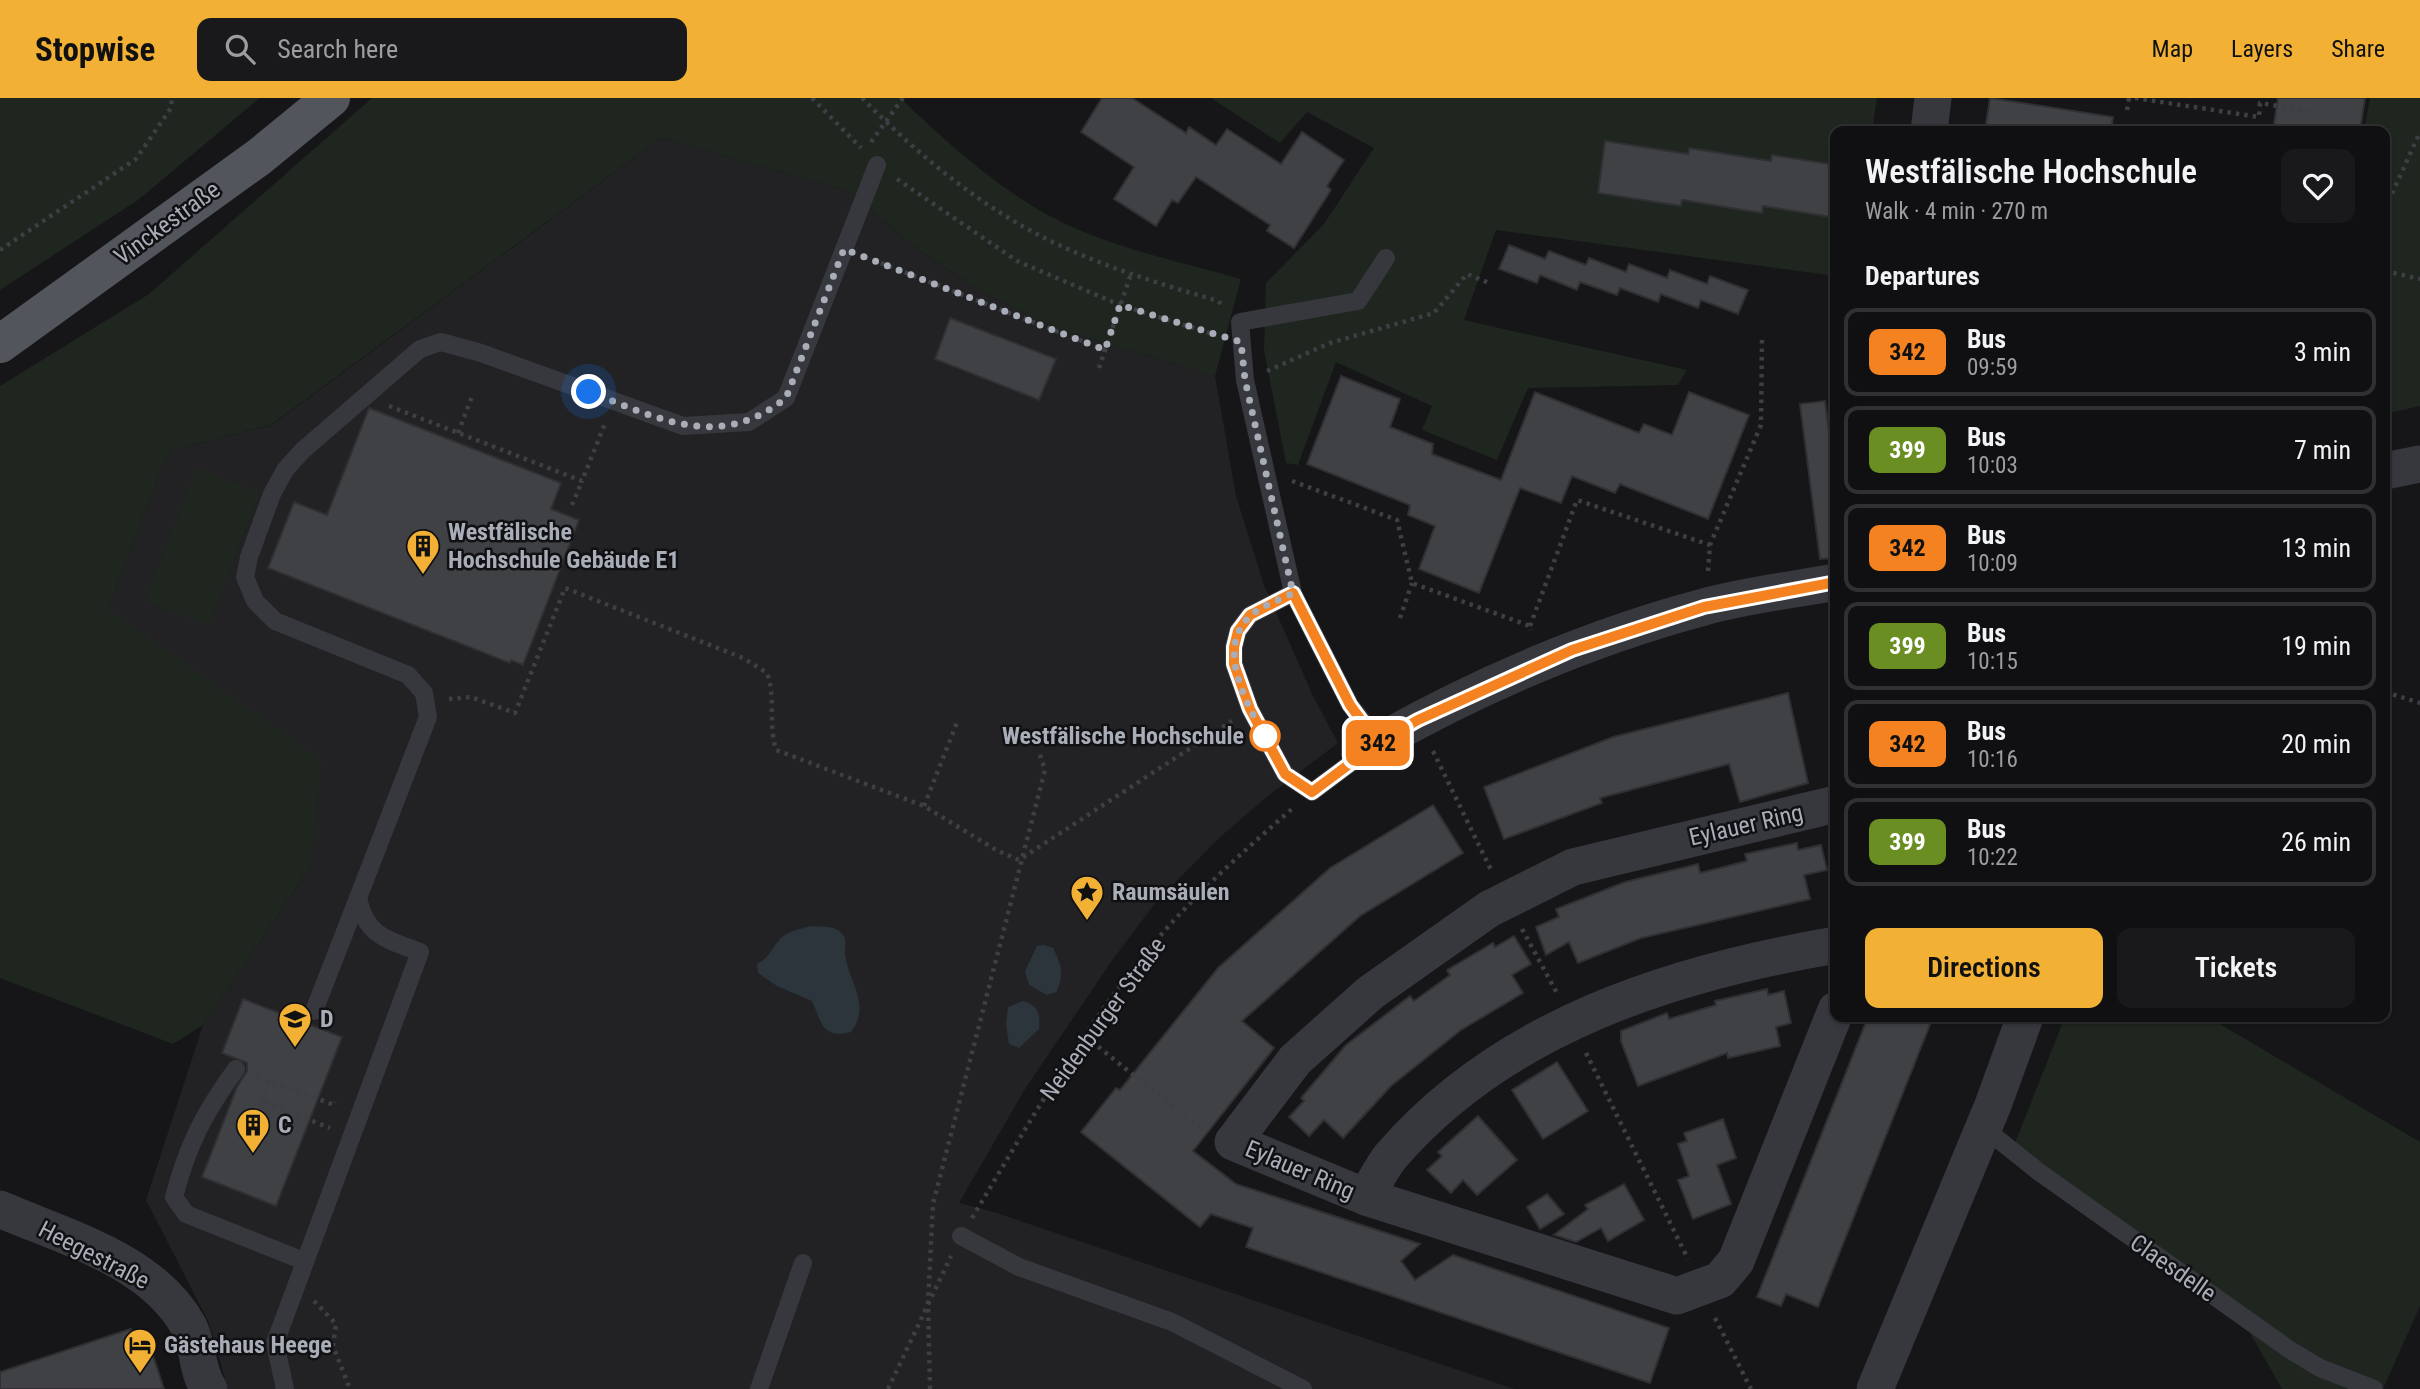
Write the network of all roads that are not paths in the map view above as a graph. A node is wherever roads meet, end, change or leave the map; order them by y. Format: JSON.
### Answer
{"nodes":[{"id":1,"x":331,"y":98,"type":"edge"},
{"id":2,"x":1933,"y":98,"type":"edge"},
{"id":3,"x":1930,"y":126,"type":"edge"},
{"id":4,"x":877,"y":165,"type":"road end"},
{"id":5,"x":1386,"y":258,"type":"dead end"},
{"id":6,"x":0,"y":344,"type":"edge"},
{"id":7,"x":2420,"y":464,"type":"edge"},
{"id":8,"x":2390,"y":470,"type":"edge"},
{"id":9,"x":1830,"y":583,"type":"edge"},
{"id":10,"x":1293,"y":593,"type":"junction"},
{"id":11,"x":1379,"y":742,"type":"junction"},
{"id":12,"x":1830,"y":813,"type":"edge"},
{"id":13,"x":358,"y":898,"type":"junction"},
{"id":14,"x":1830,"y":946,"type":"edge"},
{"id":15,"x":313,"y":1011,"type":"dead end"},
{"id":16,"x":1831,"y":1022,"type":"edge"},
{"id":17,"x":2023,"y":1022,"type":"edge"},
{"id":18,"x":236,"y":1069,"type":"road end"},
{"id":19,"x":1984,"y":1128,"type":"junction"},
{"id":20,"x":1366,"y":1197,"type":"junction"},
{"id":21,"x":0,"y":1209,"type":"edge"},
{"id":22,"x":961,"y":1236,"type":"road end"},
{"id":23,"x":304,"y":1261,"type":"junction"},
{"id":24,"x":803,"y":1263,"type":"dead end"},
{"id":25,"x":209,"y":1389,"type":"edge"},
{"id":26,"x":285,"y":1389,"type":"edge"},
{"id":27,"x":759,"y":1389,"type":"edge"},
{"id":28,"x":1303,"y":1389,"type":"edge"},
{"id":29,"x":1875,"y":1389,"type":"edge"},
{"id":30,"x":2374,"y":1389,"type":"edge"}],
"edges":[{"from":1,"to":6,"type":"main road","name":"Vinckestraße"},
{"from":2,"to":3,"type":"street"},
{"from":4,"to":13,"type":"lane"},
{"from":5,"to":10,"type":"lane"},
{"from":7,"to":8,"type":"street"},
{"from":9,"to":11,"type":"street"},
{"from":10,"to":11,"type":"lane"},
{"from":10,"to":11,"type":"lane"},
{"from":12,"to":20,"type":"street","name":"Eylauer Ring"},
{"from":13,"to":15,"type":"lane"},
{"from":13,"to":23,"type":"lane"},
{"from":14,"to":20,"type":"street"},
{"from":16,"to":20,"type":"street","name":"Eylauer Ring"},
{"from":17,"to":19,"type":"street"},
{"from":18,"to":23,"type":"lane"},
{"from":19,"to":29,"type":"street"},
{"from":19,"to":30,"type":"lane","name":"Claesdelle"},
{"from":21,"to":25,"type":"street","name":"Heegestraße"},
{"from":22,"to":28,"type":"lane"},
{"from":23,"to":26,"type":"lane"},
{"from":24,"to":27,"type":"lane"}]}
